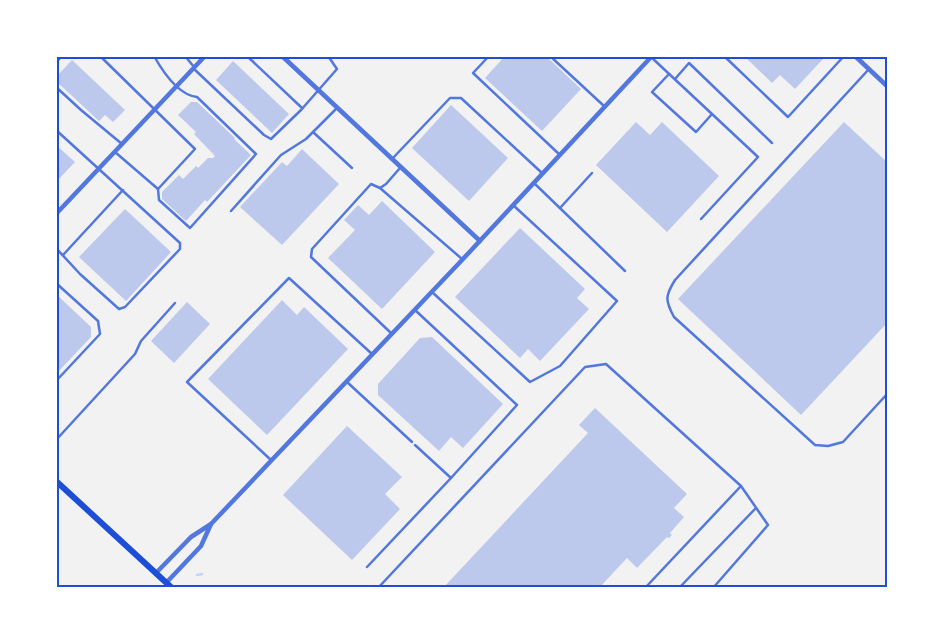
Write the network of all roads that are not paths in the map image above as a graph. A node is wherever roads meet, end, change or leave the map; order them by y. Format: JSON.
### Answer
{"nodes":[{"id":1,"x":62,"y":56,"type":"edge"},
{"id":2,"x":100,"y":56,"type":"edge"},
{"id":3,"x":154,"y":56,"type":"edge"},
{"id":4,"x":185,"y":56,"type":"edge"},
{"id":5,"x":205,"y":56,"type":"edge"},
{"id":6,"x":246,"y":56,"type":"edge"},
{"id":7,"x":282,"y":56,"type":"edge"},
{"id":8,"x":328,"y":56,"type":"edge"},
{"id":9,"x":489,"y":56,"type":"edge"},
{"id":10,"x":550,"y":56,"type":"edge"},
{"id":11,"x":724,"y":56,"type":"edge"},
{"id":12,"x":844,"y":56,"type":"edge"},
{"id":13,"x":855,"y":56,"type":"edge"},
{"id":14,"x":651,"y":57,"type":"edge"},
{"id":15,"x":56,"y":62,"type":"edge"},
{"id":16,"x":194,"y":67,"type":"junction"},
{"id":17,"x":869,"y":69,"type":"junction"},
{"id":18,"x":668,"y":74,"type":"junction"},
{"id":19,"x":674,"y":79,"type":"junction"},
{"id":20,"x":56,"y":86,"type":"edge"},
{"id":21,"x":176,"y":86,"type":"junction"},
{"id":22,"x":888,"y":87,"type":"edge"},
{"id":23,"x":318,"y":90,"type":"junction"},
{"id":24,"x":604,"y":107,"type":"junction"},
{"id":25,"x":302,"y":108,"type":"junction"},
{"id":26,"x":337,"y":108,"type":"junction"},
{"id":27,"x":154,"y":109,"type":"junction"},
{"id":28,"x":712,"y":114,"type":"junction"},
{"id":29,"x":56,"y":130,"type":"edge"},
{"id":30,"x":313,"y":132,"type":"junction"},
{"id":31,"x":772,"y":143,"type":"dead end"},
{"id":32,"x":122,"y":144,"type":"junction"},
{"id":33,"x":115,"y":152,"type":"junction"},
{"id":34,"x":560,"y":155,"type":"junction"},
{"id":35,"x":392,"y":159,"type":"junction"},
{"id":36,"x":401,"y":167,"type":"junction"},
{"id":37,"x":99,"y":168,"type":"junction"},
{"id":38,"x":352,"y":168,"type":"dead end"},
{"id":39,"x":592,"y":173,"type":"dead end"},
{"id":40,"x":543,"y":174,"type":"junction"},
{"id":41,"x":534,"y":183,"type":"junction"},
{"id":42,"x":380,"y":188,"type":"junction"},
{"id":43,"x":158,"y":189,"type":"junction"},
{"id":44,"x":123,"y":190,"type":"junction"},
{"id":45,"x":513,"y":205,"type":"junction"},
{"id":46,"x":560,"y":208,"type":"junction"},
{"id":47,"x":231,"y":211,"type":"dead end"},
{"id":48,"x":56,"y":214,"type":"edge"},
{"id":49,"x":701,"y":219,"type":"dead end"},
{"id":50,"x":480,"y":241,"type":"junction"},
{"id":51,"x":56,"y":248,"type":"edge"},
{"id":52,"x":63,"y":255,"type":"junction"},
{"id":53,"x":463,"y":259,"type":"junction"},
{"id":54,"x":625,"y":271,"type":"dead end"},
{"id":55,"x":56,"y":283,"type":"edge"},
{"id":56,"x":432,"y":292,"type":"junction"},
{"id":57,"x":175,"y":303,"type":"dead end"},
{"id":58,"x":415,"y":310,"type":"junction"},
{"id":59,"x":392,"y":334,"type":"junction"},
{"id":60,"x":373,"y":355,"type":"junction"},
{"id":61,"x":56,"y":381,"type":"edge"},
{"id":62,"x":347,"y":382,"type":"junction"},
{"id":63,"x":888,"y":393,"type":"edge"},
{"id":64,"x":56,"y":440,"type":"edge"},
{"id":65,"x":412,"y":442,"type":"dead end"},
{"id":66,"x":415,"y":445,"type":"dead end"},
{"id":67,"x":272,"y":462,"type":"junction"},
{"id":68,"x":451,"y":478,"type":"junction"},
{"id":69,"x":56,"y":481,"type":"edge"},
{"id":70,"x":741,"y":486,"type":"junction"},
{"id":71,"x":756,"y":507,"type":"junction"},
{"id":72,"x":211,"y":524,"type":"junction"},
{"id":73,"x":367,"y":567,"type":"dead end"},
{"id":74,"x":156,"y":573,"type":"junction"},
{"id":75,"x":169,"y":585,"type":"edge"},
{"id":76,"x":378,"y":588,"type":"edge"},
{"id":77,"x":645,"y":588,"type":"edge"},
{"id":78,"x":679,"y":588,"type":"edge"},
{"id":79,"x":713,"y":588,"type":"edge"}],
"edges":[{"from":1,"to":15,"type":"lane"},
{"from":2,"to":27,"type":"lane"},
{"from":3,"to":21,"type":"lane"},
{"from":4,"to":16,"type":"lane"},
{"from":5,"to":16,"type":"street"},
{"from":6,"to":25,"type":"lane"},
{"from":7,"to":23,"type":"street"},
{"from":8,"to":23,"type":"lane"},
{"from":9,"to":34,"type":"lane"},
{"from":10,"to":24,"type":"lane"},
{"from":11,"to":12,"type":"lane"},
{"from":13,"to":17,"type":"street"},
{"from":14,"to":18,"type":"lane"},
{"from":14,"to":24,"type":"street"},
{"from":16,"to":21,"type":"street"},
{"from":16,"to":25,"type":"lane"},
{"from":17,"to":22,"type":"street"},
{"from":17,"to":63,"type":"lane"},
{"from":18,"to":19,"type":"lane"},
{"from":18,"to":28,"type":"lane"},
{"from":19,"to":28,"type":"lane"},
{"from":19,"to":31,"type":"lane"},
{"from":20,"to":32,"type":"lane"},
{"from":21,"to":27,"type":"street"},
{"from":21,"to":43,"type":"lane"},
{"from":23,"to":25,"type":"lane"},
{"from":23,"to":26,"type":"street"},
{"from":24,"to":34,"type":"street"},
{"from":26,"to":30,"type":"lane"},
{"from":26,"to":35,"type":"street"},
{"from":27,"to":32,"type":"street"},
{"from":27,"to":43,"type":"lane"},
{"from":28,"to":49,"type":"lane"},
{"from":29,"to":37,"type":"lane"},
{"from":30,"to":38,"type":"lane"},
{"from":30,"to":47,"type":"lane"},
{"from":32,"to":33,"type":"street"},
{"from":33,"to":37,"type":"street"},
{"from":33,"to":43,"type":"lane"},
{"from":34,"to":40,"type":"street"},
{"from":35,"to":36,"type":"street"},
{"from":35,"to":40,"type":"lane"},
{"from":36,"to":42,"type":"lane"},
{"from":36,"to":50,"type":"street"},
{"from":37,"to":44,"type":"lane"},
{"from":37,"to":48,"type":"street"},
{"from":39,"to":46,"type":"lane"},
{"from":40,"to":41,"type":"street"},
{"from":41,"to":45,"type":"street"},
{"from":41,"to":46,"type":"lane"},
{"from":42,"to":53,"type":"lane"},
{"from":42,"to":59,"type":"lane"},
{"from":44,"to":52,"type":"lane"},
{"from":44,"to":52,"type":"lane"},
{"from":45,"to":50,"type":"street"},
{"from":45,"to":56,"type":"lane"},
{"from":46,"to":54,"type":"lane"},
{"from":50,"to":53,"type":"street"},
{"from":51,"to":52,"type":"lane"},
{"from":53,"to":56,"type":"street"},
{"from":55,"to":61,"type":"lane"},
{"from":56,"to":58,"type":"street"},
{"from":57,"to":64,"type":"lane"},
{"from":58,"to":59,"type":"street"},
{"from":58,"to":68,"type":"lane"},
{"from":59,"to":60,"type":"street"},
{"from":60,"to":62,"type":"street"},
{"from":60,"to":67,"type":"lane"},
{"from":62,"to":65,"type":"lane"},
{"from":62,"to":67,"type":"street"},
{"from":66,"to":68,"type":"lane"},
{"from":67,"to":72,"type":"street"},
{"from":68,"to":73,"type":"lane"},
{"from":69,"to":74,"type":"main road"},
{"from":70,"to":71,"type":"lane"},
{"from":70,"to":76,"type":"lane"},
{"from":70,"to":77,"type":"lane"},
{"from":71,"to":78,"type":"lane"},
{"from":71,"to":79,"type":"lane"},
{"from":72,"to":74,"type":"street"},
{"from":72,"to":75,"type":"street"},
{"from":74,"to":75,"type":"main road"}]}
